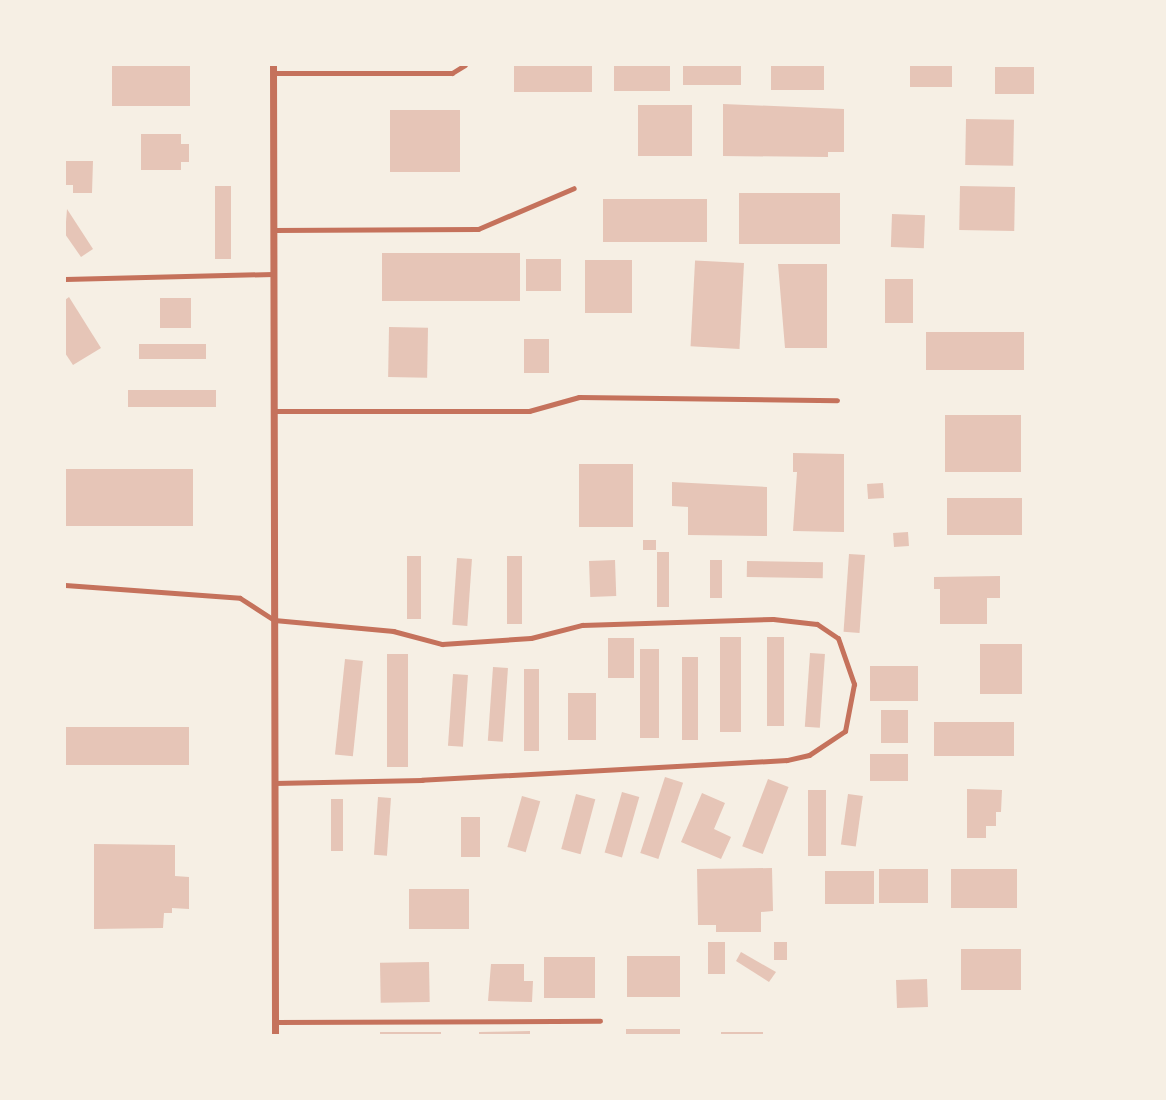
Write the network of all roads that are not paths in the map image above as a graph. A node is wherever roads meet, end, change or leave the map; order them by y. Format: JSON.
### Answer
{"nodes":[{"id":1,"x":465,"y":65,"type":"edge"},
{"id":2,"x":273,"y":69,"type":"edge"},
{"id":3,"x":574,"y":188,"type":"dead end"},
{"id":4,"x":273,"y":230,"type":"junction"},
{"id":5,"x":273,"y":274,"type":"junction"},
{"id":6,"x":65,"y":279,"type":"edge"},
{"id":7,"x":837,"y":400,"type":"dead end"},
{"id":8,"x":273,"y":411,"type":"junction"},
{"id":9,"x":65,"y":585,"type":"edge"},
{"id":10,"x":274,"y":620,"type":"junction"},
{"id":11,"x":274,"y":783,"type":"junction"},
{"id":12,"x":600,"y":1021,"type":"dead end"},
{"id":13,"x":275,"y":1022,"type":"junction"},
{"id":14,"x":275,"y":1035,"type":"edge"}],
"edges":[{"from":1,"to":2,"type":"lane"},
{"from":2,"to":4,"type":"street"},
{"from":3,"to":4,"type":"lane"},
{"from":4,"to":5,"type":"street"},
{"from":5,"to":6,"type":"lane"},
{"from":5,"to":8,"type":"street"},
{"from":7,"to":8,"type":"lane"},
{"from":8,"to":10,"type":"street"},
{"from":9,"to":10,"type":"lane"},
{"from":10,"to":11,"type":"street"},
{"from":10,"to":11,"type":"lane"},
{"from":11,"to":13,"type":"street"},
{"from":12,"to":13,"type":"lane"},
{"from":13,"to":14,"type":"street"}]}
